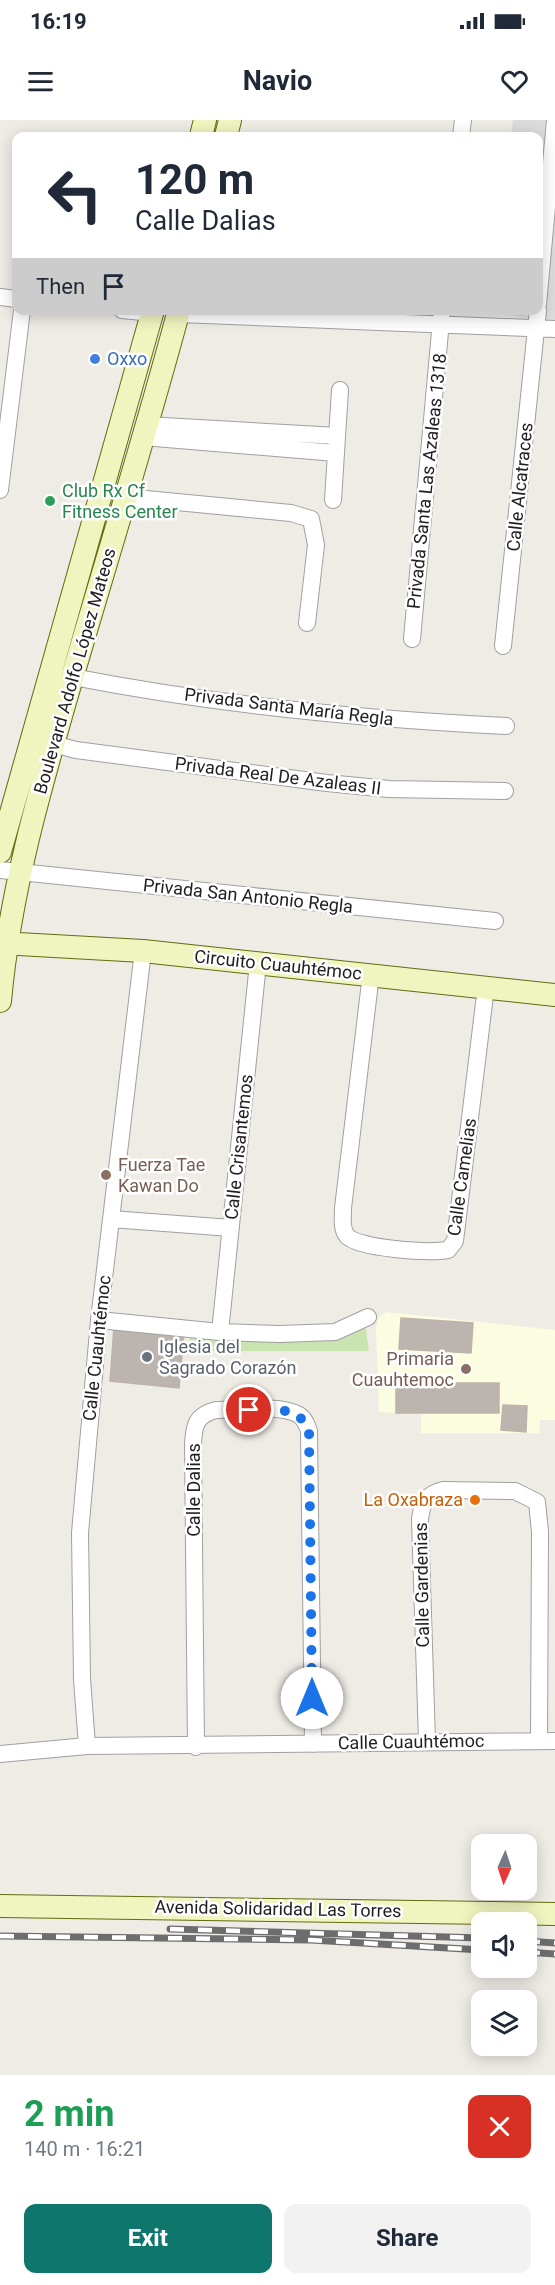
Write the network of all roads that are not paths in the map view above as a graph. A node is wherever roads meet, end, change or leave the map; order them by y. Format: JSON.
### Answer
{"nodes":[{"id":1,"x":555,"y":120,"type":"edge"},
{"id":2,"x":543,"y":250,"type":"edge"},
{"id":3,"x":20,"y":315,"type":"edge"},
{"id":4,"x":152,"y":315,"type":"edge"},
{"id":5,"x":178,"y":315,"type":"edge"},
{"id":6,"x":337,"y":315,"type":"edge"},
{"id":7,"x":538,"y":315,"type":"edge"},
{"id":8,"x":442,"y":317,"type":"edge"},
{"id":9,"x":537,"y":328,"type":"junction"},
{"id":10,"x":555,"y":329,"type":"edge"},
{"id":11,"x":340,"y":390,"type":"dead end"},
{"id":12,"x":144,"y":431,"type":"junction"},
{"id":13,"x":337,"y":436,"type":"junction"},
{"id":14,"x":336,"y":453,"type":"junction"},
{"id":15,"x":0,"y":490,"type":"edge"},
{"id":16,"x":125,"y":497,"type":"junction"},
{"id":17,"x":333,"y":500,"type":"dead end"},
{"id":18,"x":307,"y":623,"type":"dead end"},
{"id":19,"x":412,"y":639,"type":"dead end"},
{"id":20,"x":503,"y":646,"type":"dead end"},
{"id":21,"x":73,"y":677,"type":"junction"},
{"id":22,"x":506,"y":726,"type":"dead end"},
{"id":23,"x":53,"y":744,"type":"junction"},
{"id":24,"x":506,"y":791,"type":"dead end"},
{"id":25,"x":0,"y":852,"type":"edge"},
{"id":26,"x":10,"y":871,"type":"edge"},
{"id":27,"x":495,"y":921,"type":"dead end"},
{"id":28,"x":3,"y":943,"type":"edge"},
{"id":29,"x":142,"y":951,"type":"junction"},
{"id":30,"x":258,"y":963,"type":"junction"},
{"id":31,"x":371,"y":974,"type":"junction"},
{"id":32,"x":486,"y":987,"type":"junction"},
{"id":33,"x":555,"y":995,"type":"edge"},
{"id":34,"x":0,"y":1002,"type":"edge"},
{"id":35,"x":111,"y":1219,"type":"junction"},
{"id":36,"x":231,"y":1228,"type":"junction"},
{"id":37,"x":368,"y":1317,"type":"dead end"},
{"id":38,"x":99,"y":1320,"type":"junction"},
{"id":39,"x":220,"y":1332,"type":"junction"},
{"id":40,"x":427,"y":1741,"type":"junction"},
{"id":41,"x":547,"y":1741,"type":"edge"},
{"id":42,"x":313,"y":1744,"type":"junction"},
{"id":43,"x":87,"y":1746,"type":"junction"},
{"id":44,"x":196,"y":1747,"type":"junction"},
{"id":45,"x":0,"y":1754,"type":"edge"},
{"id":46,"x":0,"y":1906,"type":"edge"},
{"id":47,"x":555,"y":1914,"type":"edge"}],
"edges":[{"from":1,"to":2,"type":"street"},
{"from":3,"to":15,"type":"street"},
{"from":4,"to":25,"type":"street","name":"Boulevard Adolfo López Mateos"},
{"from":5,"to":12,"type":"street","name":"Boulevard Adolfo López Mateos"},
{"from":6,"to":8,"type":"street"},
{"from":7,"to":9,"type":"street","name":"Calle Alcatraces"},
{"from":8,"to":9,"type":"street"},
{"from":8,"to":19,"type":"street","name":"Privada Santa Las Azaleas 1318"},
{"from":9,"to":10,"type":"street"},
{"from":9,"to":20,"type":"street","name":"Calle Alcatraces"},
{"from":11,"to":13,"type":"street"},
{"from":12,"to":13,"type":"street"},
{"from":12,"to":14,"type":"street"},
{"from":12,"to":16,"type":"street","name":"Boulevard Adolfo López Mateos"},
{"from":13,"to":14,"type":"street"},
{"from":14,"to":17,"type":"street"},
{"from":16,"to":18,"type":"street"},
{"from":16,"to":21,"type":"street","name":"Boulevard Adolfo López Mateos"},
{"from":21,"to":22,"type":"street","name":"Privada Santa María Regla"},
{"from":21,"to":23,"type":"street","name":"Boulevard Adolfo López Mateos"},
{"from":23,"to":24,"type":"street","name":"Privada Real De Azaleas II"},
{"from":23,"to":26,"type":"street","name":"Boulevard Adolfo López Mateos"},
{"from":26,"to":27,"type":"street","name":"Privada San Antonio Regla"},
{"from":26,"to":28,"type":"street","name":"Boulevard Adolfo López Mateos"},
{"from":28,"to":29,"type":"street","name":"Circuito Cuauhtémoc"},
{"from":28,"to":34,"type":"street","name":"Boulevard Adolfo López Mateos"},
{"from":29,"to":30,"type":"street","name":"Circuito Cuauhtémoc"},
{"from":29,"to":35,"type":"street","name":"Calle Cuauhtémoc"},
{"from":30,"to":31,"type":"street","name":"Circuito Cuauhtémoc"},
{"from":30,"to":36,"type":"street","name":"Calle Crisantemos"},
{"from":31,"to":32,"type":"street","name":"Circuito Cuauhtémoc"},
{"from":31,"to":32,"type":"street","name":"Calle Camelias"},
{"from":32,"to":33,"type":"street","name":"Circuito Cuauhtémoc"},
{"from":35,"to":36,"type":"street"},
{"from":35,"to":38,"type":"street","name":"Calle Cuauhtémoc"},
{"from":36,"to":39,"type":"street","name":"Calle Crisantemos"},
{"from":37,"to":39,"type":"street"},
{"from":38,"to":39,"type":"street"},
{"from":38,"to":43,"type":"street","name":"Calle Cuauhtémoc"},
{"from":40,"to":41,"type":"street","name":"Calle Cuauhtémoc"},
{"from":40,"to":41,"type":"street","name":"Calle Gardenias"},
{"from":40,"to":42,"type":"street","name":"Calle Cuauhtémoc"},
{"from":42,"to":44,"type":"street","name":"Calle Cuauhtémoc"},
{"from":42,"to":44,"type":"street","name":"Calle Dalias"},
{"from":43,"to":44,"type":"street","name":"Calle Cuauhtémoc"},
{"from":43,"to":45,"type":"street","name":"Calle Cuauhtémoc"},
{"from":46,"to":47,"type":"street","name":"Avenida Solidaridad Las Torres"}]}
